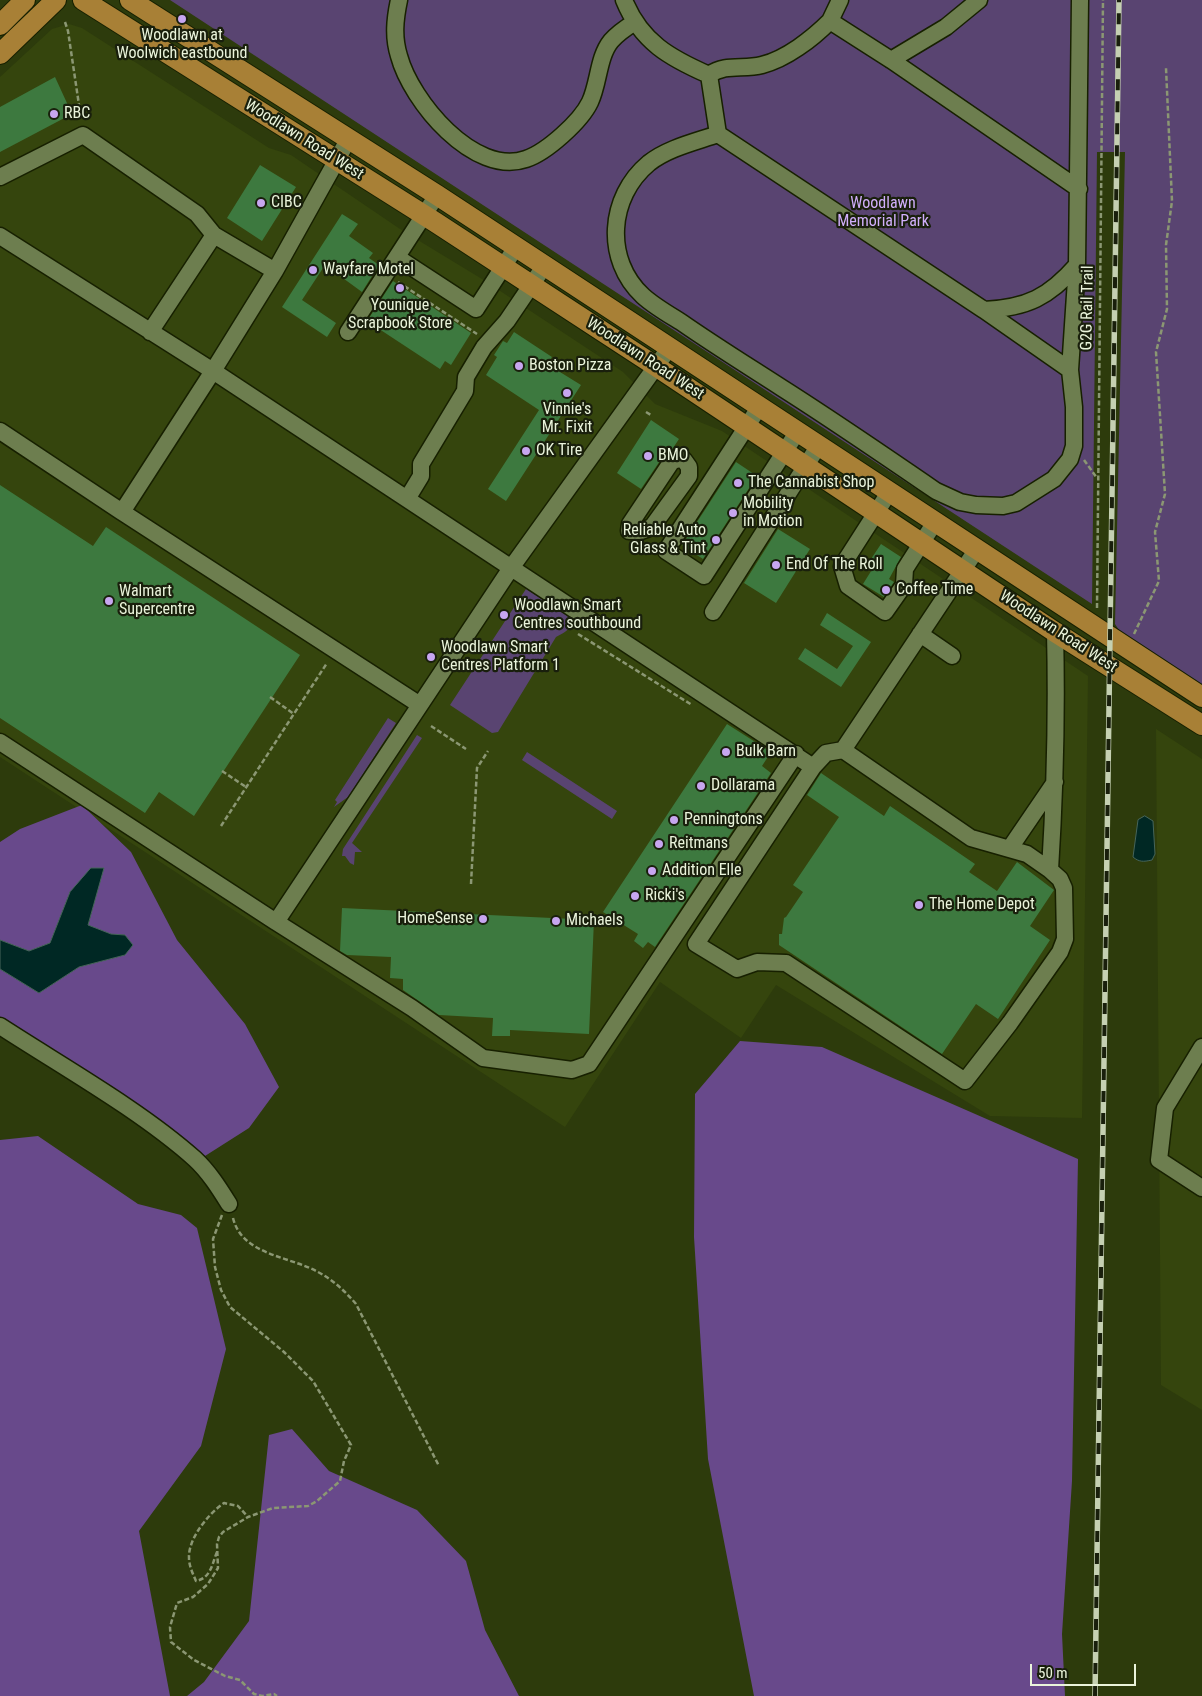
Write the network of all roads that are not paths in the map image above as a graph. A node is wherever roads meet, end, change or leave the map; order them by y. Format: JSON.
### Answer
{"nodes":[{"id":1,"x":25,"y":0,"type":"edge"},
{"id":2,"x":56,"y":0,"type":"edge"},
{"id":3,"x":83,"y":0,"type":"edge"},
{"id":4,"x":130,"y":0,"type":"edge"},
{"id":5,"x":398,"y":0,"type":"edge"},
{"id":6,"x":624,"y":0,"type":"edge"},
{"id":7,"x":840,"y":0,"type":"edge"},
{"id":8,"x":979,"y":0,"type":"edge"},
{"id":9,"x":1080,"y":0,"type":"edge"},
{"id":10,"x":830,"y":21,"type":"junction"},
{"id":11,"x":634,"y":22,"type":"junction"},
{"id":12,"x":0,"y":25,"type":"edge"},
{"id":13,"x":0,"y":54,"type":"edge"},
{"id":14,"x":891,"y":60,"type":"junction"},
{"id":15,"x":709,"y":74,"type":"junction"},
{"id":16,"x":718,"y":134,"type":"junction"},
{"id":17,"x":348,"y":140,"type":"junction"},
{"id":18,"x":336,"y":160,"type":"junction"},
{"id":19,"x":0,"y":177,"type":"edge"},
{"id":20,"x":1078,"y":189,"type":"junction"},
{"id":21,"x":437,"y":195,"type":"junction"},
{"id":22,"x":424,"y":216,"type":"junction"},
{"id":23,"x":214,"y":235,"type":"junction"},
{"id":24,"x":0,"y":236,"type":"edge"},
{"id":25,"x":516,"y":246,"type":"junction"},
{"id":26,"x":398,"y":258,"type":"junction"},
{"id":27,"x":545,"y":265,"type":"junction"},
{"id":28,"x":1077,"y":265,"type":"junction"},
{"id":29,"x":503,"y":267,"type":"junction"},
{"id":30,"x":275,"y":271,"type":"junction"},
{"id":31,"x":532,"y":286,"type":"junction"},
{"id":32,"x":984,"y":310,"type":"junction"},
{"id":33,"x":150,"y":332,"type":"junction"},
{"id":34,"x":348,"y":332,"type":"dead end"},
{"id":35,"x":670,"y":347,"type":"junction"},
{"id":36,"x":657,"y":367,"type":"junction"},
{"id":37,"x":1070,"y":370,"type":"junction"},
{"id":38,"x":213,"y":371,"type":"junction"},
{"id":39,"x":760,"y":406,"type":"junction"},
{"id":40,"x":748,"y":426,"type":"junction"},
{"id":41,"x":0,"y":431,"type":"edge"},
{"id":42,"x":798,"y":431,"type":"junction"},
{"id":43,"x":819,"y":445,"type":"junction"},
{"id":44,"x":785,"y":452,"type":"junction"},
{"id":45,"x":806,"y":466,"type":"junction"},
{"id":46,"x":890,"y":491,"type":"junction"},
{"id":47,"x":406,"y":499,"type":"junction"},
{"id":48,"x":122,"y":512,"type":"junction"},
{"id":49,"x":876,"y":513,"type":"junction"},
{"id":50,"x":934,"y":522,"type":"junction"},
{"id":51,"x":921,"y":543,"type":"junction"},
{"id":52,"x":977,"y":549,"type":"junction"},
{"id":53,"x":512,"y":568,"type":"junction"},
{"id":54,"x":962,"y":570,"type":"junction"},
{"id":55,"x":713,"y":612,"type":"dead end"},
{"id":56,"x":1055,"y":632,"type":"junction"},
{"id":57,"x":920,"y":634,"type":"junction"},
{"id":58,"x":952,"y":656,"type":"dead end"},
{"id":59,"x":1202,"y":697,"type":"edge"},
{"id":60,"x":420,"y":706,"type":"junction"},
{"id":61,"x":1202,"y":725,"type":"edge"},
{"id":62,"x":0,"y":742,"type":"edge"},
{"id":63,"x":843,"y":750,"type":"junction"},
{"id":64,"x":796,"y":754,"type":"junction"},
{"id":65,"x":813,"y":767,"type":"junction"},
{"id":66,"x":1056,"y":780,"type":"junction"},
{"id":67,"x":1010,"y":848,"type":"junction"},
{"id":68,"x":1050,"y":870,"type":"junction"},
{"id":69,"x":276,"y":922,"type":"junction"},
{"id":70,"x":0,"y":1026,"type":"edge"},
{"id":71,"x":1202,"y":1047,"type":"edge"},
{"id":72,"x":1202,"y":1188,"type":"edge"},
{"id":73,"x":229,"y":1204,"type":"road end"}],
"edges":[{"from":1,"to":12,"type":"main road"},
{"from":2,"to":13,"type":"main road"},
{"from":3,"to":18,"type":"main road","name":"Woodlawn Road West"},
{"from":4,"to":17,"type":"main road","name":"Woodlawn Road West"},
{"from":5,"to":11,"type":"lane"},
{"from":6,"to":11,"type":"lane"},
{"from":7,"to":10,"type":"lane"},
{"from":8,"to":14,"type":"lane"},
{"from":9,"to":20,"type":"lane"},
{"from":10,"to":14,"type":"lane"},
{"from":10,"to":15,"type":"lane"},
{"from":11,"to":15,"type":"lane"},
{"from":14,"to":20,"type":"lane"},
{"from":15,"to":16,"type":"lane"},
{"from":16,"to":32,"type":"lane"},
{"from":16,"to":37,"type":"lane"},
{"from":17,"to":18,"type":"lane"},
{"from":17,"to":21,"type":"main road","name":"Woodlawn Road West"},
{"from":18,"to":22,"type":"main road","name":"Woodlawn Road West"},
{"from":18,"to":30,"type":"lane"},
{"from":19,"to":23,"type":"lane"},
{"from":20,"to":28,"type":"lane"},
{"from":21,"to":22,"type":"lane"},
{"from":21,"to":25,"type":"main road","name":"Woodlawn Road West"},
{"from":22,"to":26,"type":"lane"},
{"from":22,"to":29,"type":"main road","name":"Woodlawn Road West"},
{"from":23,"to":30,"type":"lane"},
{"from":23,"to":33,"type":"lane"},
{"from":24,"to":33,"type":"lane"},
{"from":25,"to":27,"type":"main road","name":"Woodlawn Road West"},
{"from":25,"to":29,"type":"lane"},
{"from":26,"to":29,"type":"lane"},
{"from":26,"to":34,"type":"lane"},
{"from":27,"to":31,"type":"lane"},
{"from":27,"to":35,"type":"main road","name":"Woodlawn Road West"},
{"from":28,"to":32,"type":"lane"},
{"from":28,"to":37,"type":"lane"},
{"from":29,"to":31,"type":"main road","name":"Woodlawn Road West"},
{"from":30,"to":38,"type":"lane"},
{"from":31,"to":36,"type":"main road","name":"Woodlawn Road West"},
{"from":31,"to":47,"type":"lane"},
{"from":32,"to":37,"type":"lane"},
{"from":33,"to":38,"type":"lane"},
{"from":35,"to":36,"type":"lane"},
{"from":35,"to":39,"type":"main road","name":"Woodlawn Road West"},
{"from":36,"to":40,"type":"main road","name":"Woodlawn Road West"},
{"from":36,"to":53,"type":"lane"},
{"from":38,"to":47,"type":"lane"},
{"from":38,"to":48,"type":"lane"},
{"from":39,"to":40,"type":"lane"},
{"from":39,"to":42,"type":"main road","name":"Woodlawn Road West"},
{"from":40,"to":44,"type":"main road","name":"Woodlawn Road West"},
{"from":40,"to":44,"type":"lane"},
{"from":41,"to":48,"type":"lane"},
{"from":42,"to":43,"type":"main road","name":"Woodlawn Road West"},
{"from":42,"to":44,"type":"lane"},
{"from":43,"to":45,"type":"lane"},
{"from":43,"to":46,"type":"main road","name":"Woodlawn Road West"},
{"from":44,"to":45,"type":"main road","name":"Woodlawn Road West"},
{"from":45,"to":49,"type":"main road","name":"Woodlawn Road West"},
{"from":45,"to":55,"type":"lane"},
{"from":46,"to":49,"type":"lane"},
{"from":46,"to":50,"type":"main road","name":"Woodlawn Road West"},
{"from":47,"to":53,"type":"lane"},
{"from":48,"to":60,"type":"lane"},
{"from":49,"to":51,"type":"main road","name":"Woodlawn Road West"},
{"from":49,"to":51,"type":"lane"},
{"from":50,"to":51,"type":"lane"},
{"from":50,"to":52,"type":"main road","name":"Woodlawn Road West"},
{"from":51,"to":54,"type":"main road","name":"Woodlawn Road West"},
{"from":52,"to":54,"type":"lane"},
{"from":52,"to":59,"type":"main road","name":"Woodlawn Road West"},
{"from":53,"to":60,"type":"lane"},
{"from":53,"to":64,"type":"lane"},
{"from":54,"to":56,"type":"main road","name":"Woodlawn Road West"},
{"from":54,"to":57,"type":"lane"},
{"from":56,"to":61,"type":"main road","name":"Woodlawn Road West"},
{"from":56,"to":66,"type":"lane"},
{"from":57,"to":58,"type":"lane"},
{"from":57,"to":63,"type":"lane"},
{"from":60,"to":69,"type":"lane"},
{"from":62,"to":69,"type":"lane"},
{"from":63,"to":65,"type":"lane"},
{"from":63,"to":67,"type":"lane"},
{"from":64,"to":65,"type":"lane"},
{"from":64,"to":69,"type":"lane"},
{"from":65,"to":68,"type":"lane"},
{"from":66,"to":67,"type":"lane"},
{"from":66,"to":68,"type":"lane"},
{"from":67,"to":68,"type":"lane"},
{"from":70,"to":73,"type":"lane"},
{"from":71,"to":72,"type":"lane"}]}
